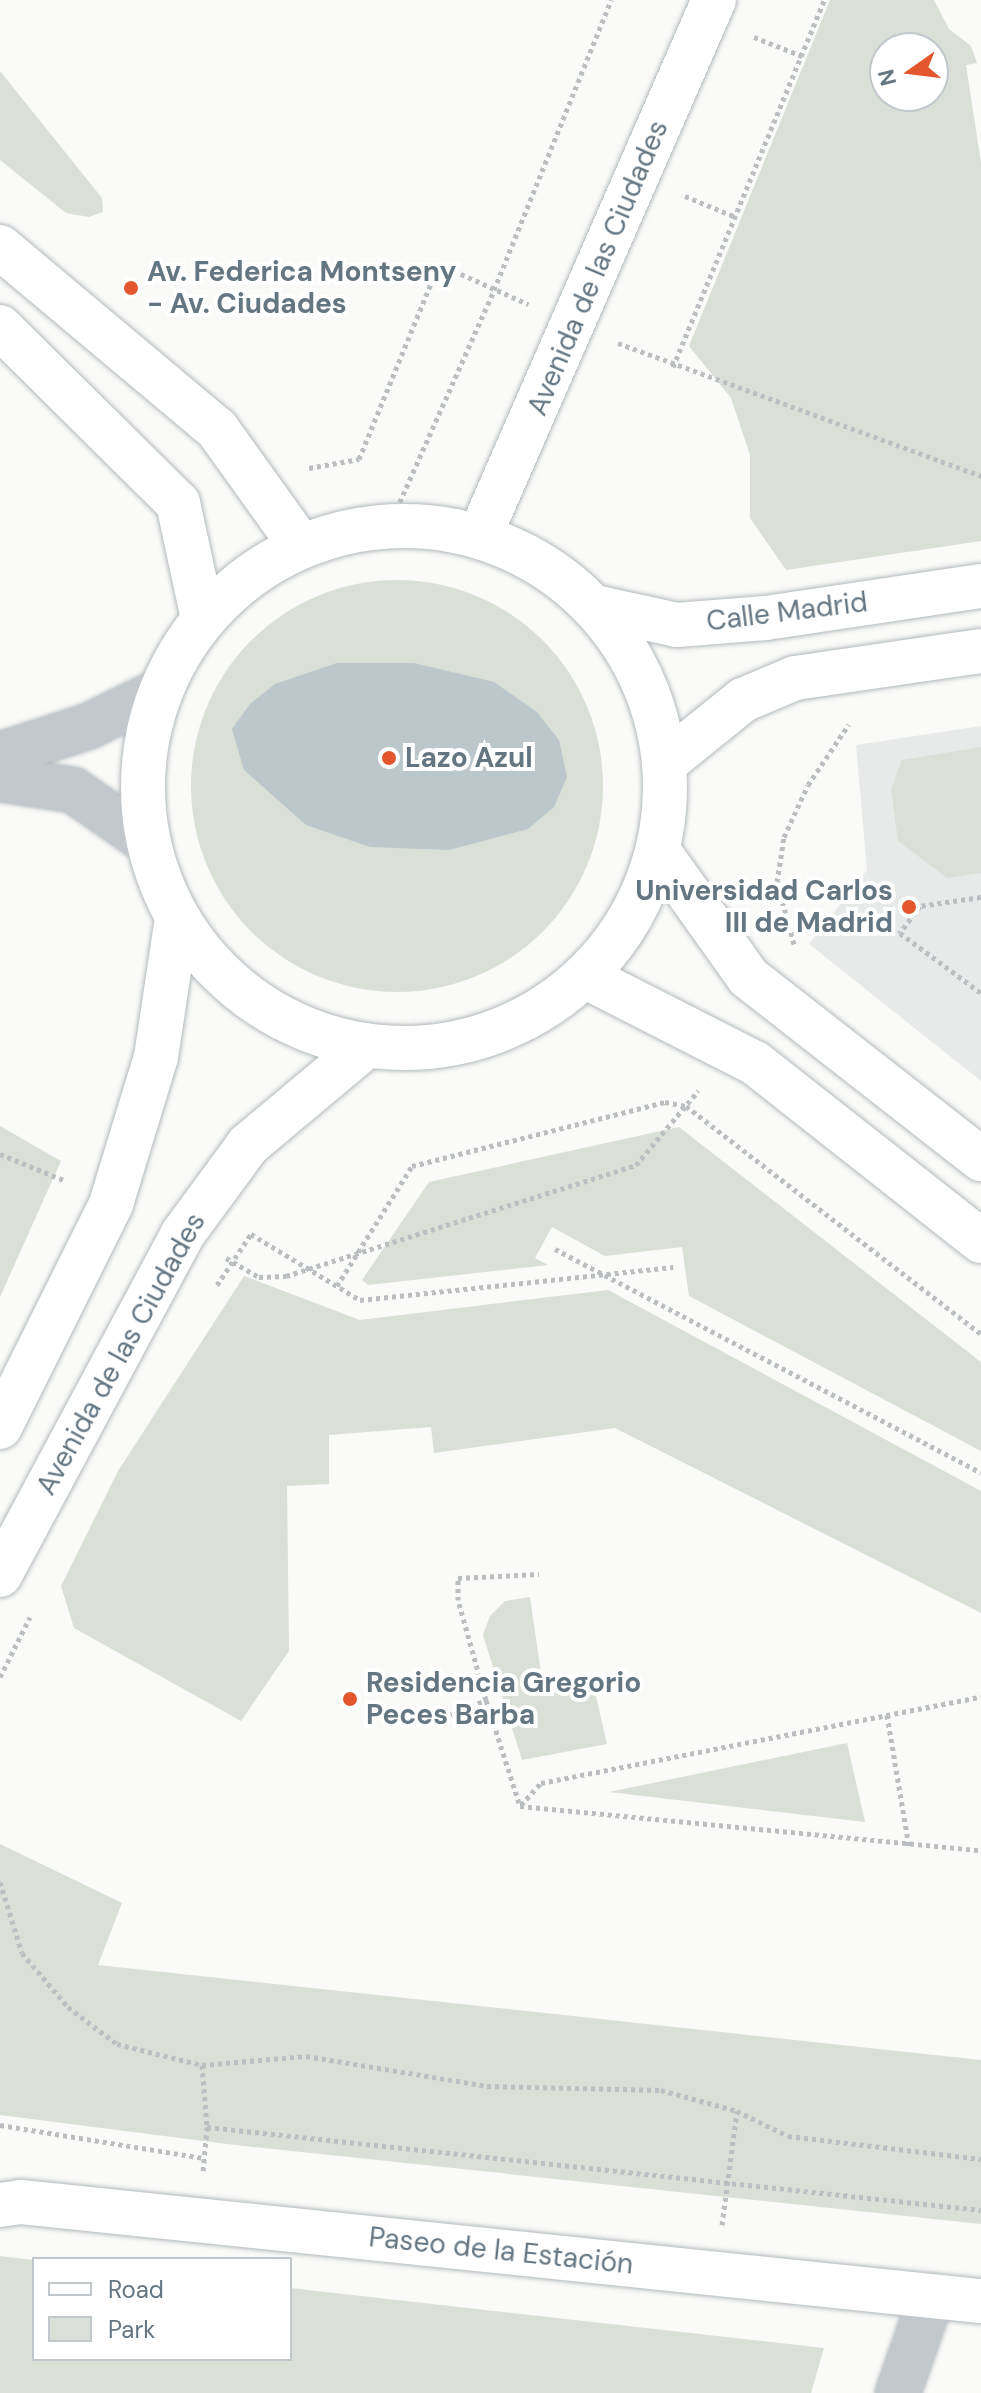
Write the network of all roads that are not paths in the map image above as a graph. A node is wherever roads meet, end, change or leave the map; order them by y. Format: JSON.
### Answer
{"nodes":[{"id":1,"x":714,"y":0,"type":"edge"},
{"id":2,"x":0,"y":247,"type":"edge"},
{"id":3,"x":0,"y":327,"type":"edge"},
{"id":4,"x":480,"y":535,"type":"junction"},
{"id":5,"x":300,"y":545,"type":"junction"},
{"id":6,"x":981,"y":586,"type":"edge"},
{"id":7,"x":595,"y":607,"type":"junction"},
{"id":8,"x":203,"y":619,"type":"junction"},
{"id":9,"x":981,"y":651,"type":"edge"},
{"id":10,"x":160,"y":691,"type":"junction"},
{"id":11,"x":0,"y":755,"type":"edge"},
{"id":12,"x":666,"y":762,"type":"junction"},
{"id":13,"x":0,"y":779,"type":"edge"},
{"id":14,"x":148,"y":842,"type":"junction"},
{"id":15,"x":659,"y":852,"type":"junction"},
{"id":16,"x":177,"y":918,"type":"junction"},
{"id":17,"x":586,"y":977,"type":"junction"},
{"id":18,"x":365,"y":1047,"type":"junction"},
{"id":19,"x":981,"y":1159,"type":"edge"},
{"id":20,"x":981,"y":1241,"type":"edge"},
{"id":21,"x":0,"y":1427,"type":"edge"},
{"id":22,"x":0,"y":1575,"type":"edge"},
{"id":23,"x":7,"y":2199,"type":"edge"},
{"id":24,"x":932,"y":2296,"type":"junction"},
{"id":25,"x":981,"y":2301,"type":"edge"},
{"id":26,"x":898,"y":2393,"type":"edge"}],
"edges":[{"from":1,"to":4,"type":"street","name":"Avenida de las Ciudades"},
{"from":2,"to":5,"type":"street"},
{"from":3,"to":8,"type":"street"},
{"from":4,"to":5,"type":"street"},
{"from":4,"to":7,"type":"street"},
{"from":5,"to":8,"type":"street"},
{"from":6,"to":7,"type":"street","name":"Calle Madrid"},
{"from":7,"to":12,"type":"street"},
{"from":8,"to":10,"type":"street"},
{"from":9,"to":12,"type":"street"},
{"from":10,"to":11,"type":"street"},
{"from":10,"to":14,"type":"street"},
{"from":12,"to":15,"type":"street"},
{"from":13,"to":14,"type":"street"},
{"from":14,"to":16,"type":"street"},
{"from":15,"to":17,"type":"street"},
{"from":15,"to":19,"type":"street"},
{"from":16,"to":18,"type":"street"},
{"from":16,"to":21,"type":"street"},
{"from":17,"to":18,"type":"street"},
{"from":17,"to":20,"type":"street"},
{"from":18,"to":22,"type":"street","name":"Avenida de las Ciudades"},
{"from":23,"to":24,"type":"street","name":"Paseo de la Estación"},
{"from":24,"to":25,"type":"street","name":"Paseo de la Estación"},
{"from":24,"to":26,"type":"street"}]}
